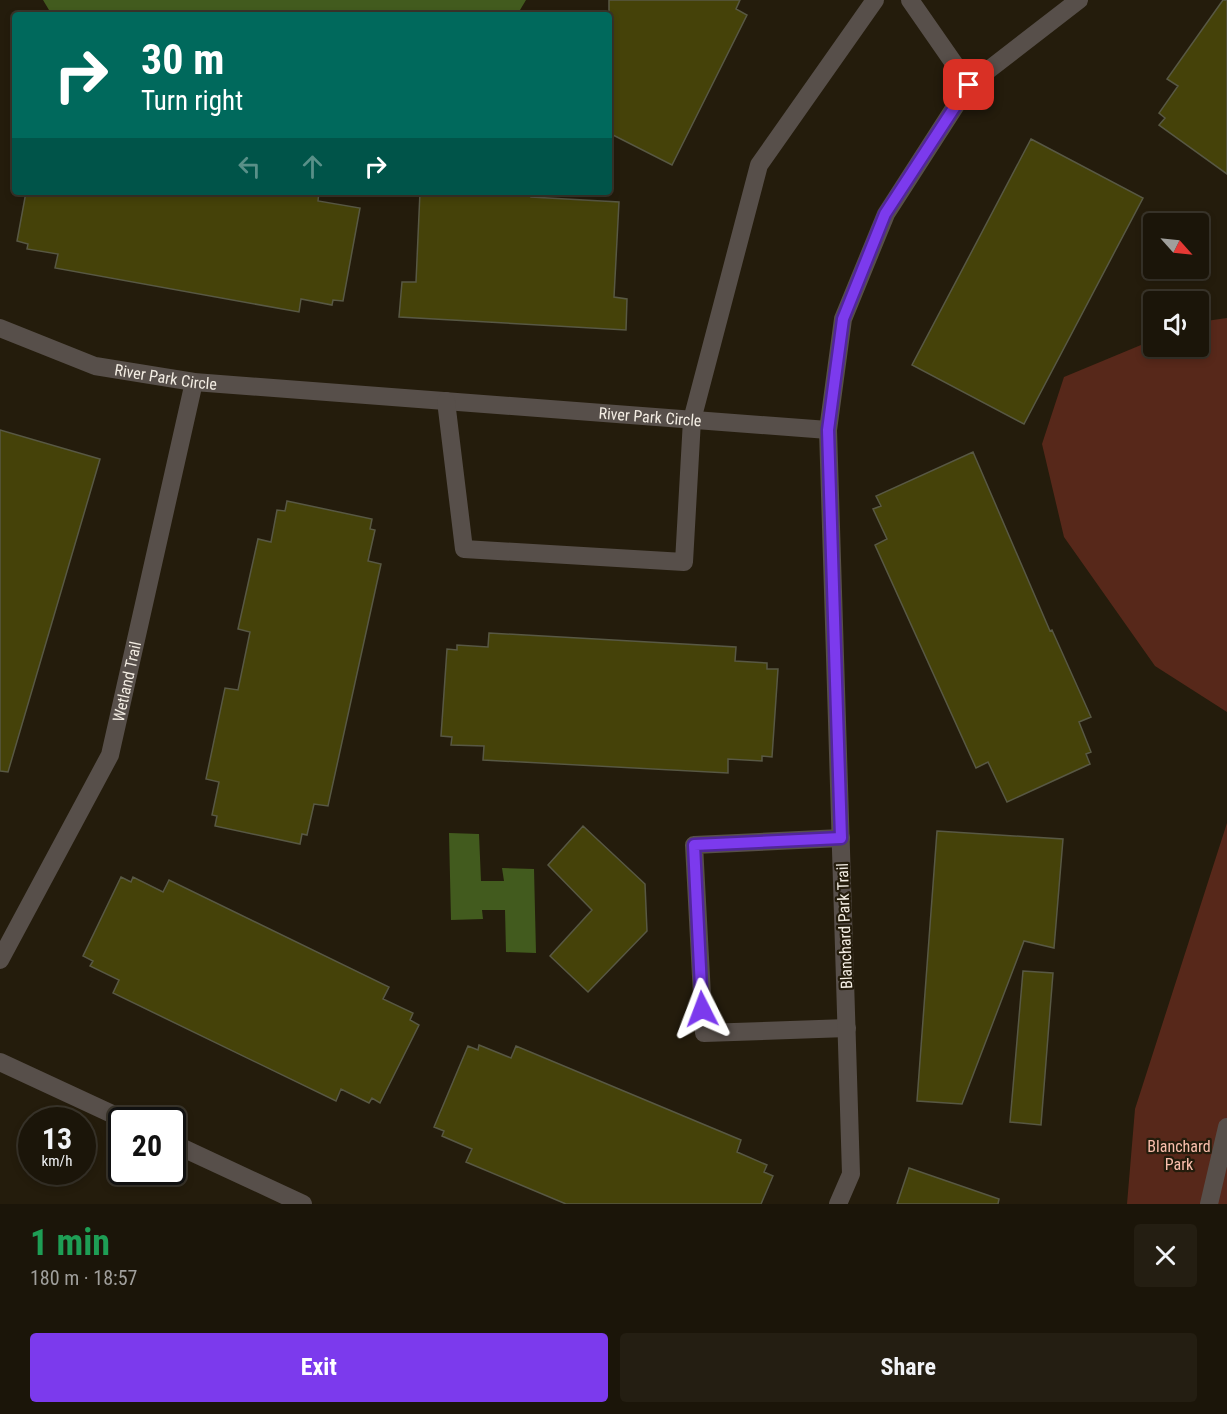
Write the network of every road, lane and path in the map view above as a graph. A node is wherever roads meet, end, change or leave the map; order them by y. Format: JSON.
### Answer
{"nodes":[{"id":1,"x":875,"y":0,"type":"edge"},
{"id":2,"x":910,"y":0,"type":"edge"},
{"id":3,"x":1079,"y":0,"type":"edge"},
{"id":4,"x":969,"y":85,"type":"junction"},
{"id":5,"x":0,"y":328,"type":"edge"},
{"id":6,"x":194,"y":382,"type":"junction"},
{"id":7,"x":446,"y":401,"type":"junction"},
{"id":8,"x":692,"y":420,"type":"junction"},
{"id":9,"x":828,"y":430,"type":"junction"},
{"id":10,"x":841,"y":838,"type":"junction"},
{"id":11,"x":0,"y":960,"type":"edge"},
{"id":12,"x":847,"y":1028,"type":"junction"},
{"id":13,"x":0,"y":1062,"type":"edge"},
{"id":14,"x":108,"y":1112,"type":"edge"},
{"id":15,"x":1227,"y":1127,"type":"edge"},
{"id":16,"x":186,"y":1150,"type":"edge"},
{"id":17,"x":303,"y":1204,"type":"edge"},
{"id":18,"x":838,"y":1204,"type":"edge"},
{"id":19,"x":1209,"y":1204,"type":"edge"}],
"edges":[{"from":1,"to":8,"type":"street"},
{"from":2,"to":4,"type":"street"},
{"from":3,"to":4,"type":"street"},
{"from":4,"to":9,"type":"street"},
{"from":5,"to":6,"type":"street","name":"River Park Circle"},
{"from":6,"to":7,"type":"street","name":"River Park Circle"},
{"from":6,"to":11,"type":"street","name":"Wetland Trail"},
{"from":7,"to":8,"type":"street","name":"River Park Circle"},
{"from":7,"to":8,"type":"street"},
{"from":8,"to":9,"type":"street","name":"River Park Circle"},
{"from":9,"to":10,"type":"street","name":"Blanchard Park Trail"},
{"from":10,"to":12,"type":"street","name":"Blanchard Park Trail"},
{"from":10,"to":12,"type":"street"},
{"from":12,"to":18,"type":"street","name":"Blanchard Park Trail"},
{"from":13,"to":14,"type":"street"},
{"from":15,"to":19,"type":"street"},
{"from":16,"to":17,"type":"street"}]}
